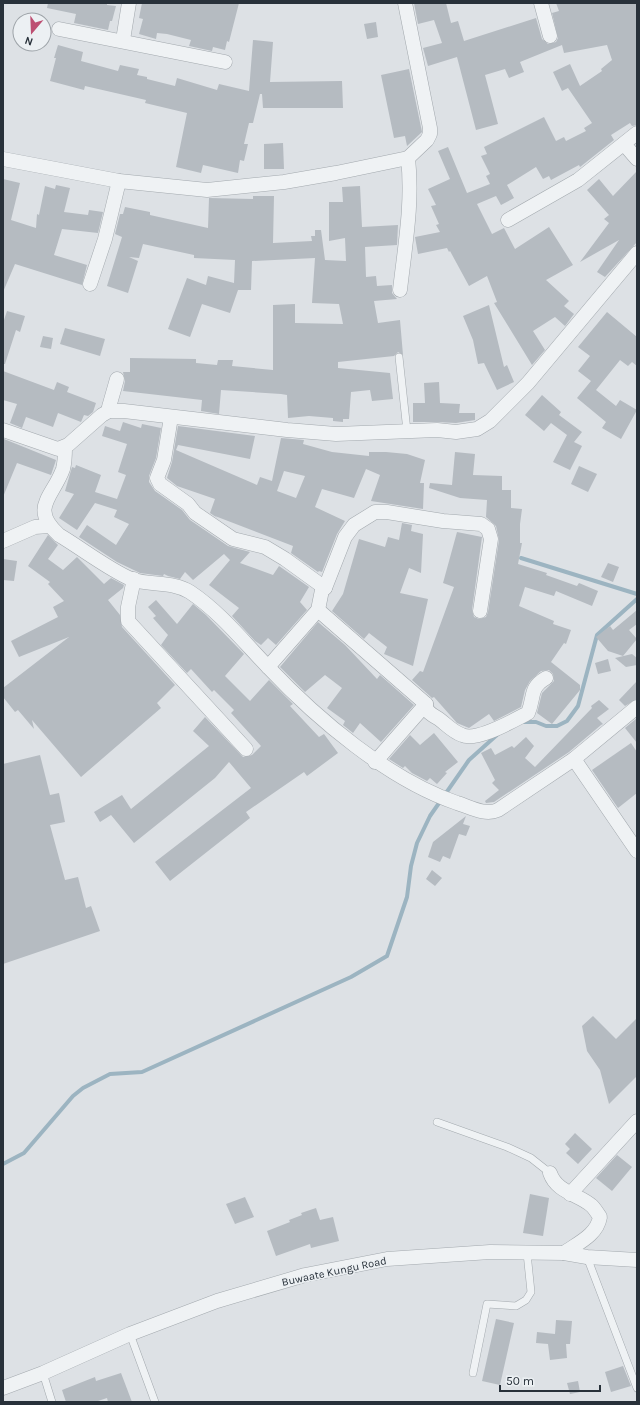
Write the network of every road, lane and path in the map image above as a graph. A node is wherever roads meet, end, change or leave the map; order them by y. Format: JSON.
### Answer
{"nodes":[{"id":1,"x":129,"y":3,"type":"edge"},
{"id":2,"x":405,"y":3,"type":"edge"},
{"id":3,"x":541,"y":3,"type":"edge"},
{"id":4,"x":59,"y":28,"type":"dead end"},
{"id":5,"x":550,"y":36,"type":"dead end"},
{"id":6,"x":123,"y":40,"type":"junction"},
{"id":7,"x":225,"y":62,"type":"dead end"},
{"id":8,"x":637,"y":133,"type":"edge"},
{"id":9,"x":624,"y":144,"type":"junction"},
{"id":10,"x":408,"y":158,"type":"junction"},
{"id":11,"x":3,"y":159,"type":"edge"},
{"id":12,"x":637,"y":159,"type":"edge"},
{"id":13,"x":119,"y":181,"type":"junction"},
{"id":14,"x":508,"y":220,"type":"dead end"},
{"id":15,"x":637,"y":254,"type":"edge"},
{"id":16,"x":90,"y":284,"type":"dead end"},
{"id":17,"x":400,"y":290,"type":"dead end"},
{"id":18,"x":399,"y":357,"type":"dead end"},
{"id":19,"x":116,"y":379,"type":"dead end"},
{"id":20,"x":110,"y":411,"type":"junction"},
{"id":21,"x":171,"y":417,"type":"junction"},
{"id":22,"x":3,"y":430,"type":"edge"},
{"id":23,"x":407,"y":431,"type":"junction"},
{"id":24,"x":65,"y":447,"type":"junction"},
{"id":25,"x":50,"y":526,"type":"junction"},
{"id":26,"x":3,"y":541,"type":"edge"},
{"id":27,"x":134,"y":579,"type":"junction"},
{"id":28,"x":325,"y":588,"type":"junction"},
{"id":29,"x":318,"y":610,"type":"junction"},
{"id":30,"x":480,"y":611,"type":"dead end"},
{"id":31,"x":268,"y":667,"type":"junction"},
{"id":32,"x":546,"y":678,"type":"dead end"},
{"id":33,"x":426,"y":704,"type":"junction"},
{"id":34,"x":637,"y":707,"type":"edge"},
{"id":35,"x":246,"y":749,"type":"dead end"},
{"id":36,"x":574,"y":759,"type":"junction"},
{"id":37,"x":375,"y":762,"type":"junction"},
{"id":38,"x":637,"y":851,"type":"edge"},
{"id":39,"x":637,"y":1121,"type":"edge"},
{"id":40,"x":437,"y":1122,"type":"dead end"},
{"id":41,"x":550,"y":1173,"type":"joint"},
{"id":42,"x":570,"y":1194,"type":"junction"},
{"id":43,"x":528,"y":1253,"type":"junction"},
{"id":44,"x":564,"y":1253,"type":"junction"},
{"id":45,"x":587,"y":1256,"type":"junction"},
{"id":46,"x":637,"y":1260,"type":"edge"},
{"id":47,"x":130,"y":1334,"type":"junction"},
{"id":48,"x":43,"y":1373,"type":"junction"},
{"id":49,"x":473,"y":1373,"type":"dead end"},
{"id":50,"x":3,"y":1388,"type":"edge"},
{"id":51,"x":637,"y":1388,"type":"edge"},
{"id":52,"x":52,"y":1402,"type":"edge"},
{"id":53,"x":155,"y":1402,"type":"edge"}],
"edges":[{"from":1,"to":6,"type":"street"},
{"from":2,"to":10,"type":"street"},
{"from":3,"to":5,"type":"street"},
{"from":4,"to":6,"type":"street"},
{"from":6,"to":7,"type":"street"},
{"from":8,"to":9,"type":"street"},
{"from":9,"to":12,"type":"street"},
{"from":9,"to":14,"type":"street"},
{"from":10,"to":13,"type":"street"},
{"from":10,"to":17,"type":"street"},
{"from":11,"to":13,"type":"street"},
{"from":13,"to":16,"type":"street"},
{"from":15,"to":23,"type":"street"},
{"from":18,"to":23,"type":"lane"},
{"from":19,"to":20,"type":"street"},
{"from":20,"to":21,"type":"street"},
{"from":20,"to":24,"type":"street"},
{"from":21,"to":23,"type":"street"},
{"from":21,"to":28,"type":"street"},
{"from":22,"to":24,"type":"street"},
{"from":24,"to":25,"type":"street"},
{"from":25,"to":26,"type":"street"},
{"from":25,"to":27,"type":"street"},
{"from":27,"to":31,"type":"street"},
{"from":27,"to":35,"type":"street"},
{"from":28,"to":29,"type":"street"},
{"from":28,"to":30,"type":"street"},
{"from":29,"to":31,"type":"street"},
{"from":29,"to":33,"type":"street"},
{"from":31,"to":37,"type":"street"},
{"from":32,"to":33,"type":"street"},
{"from":33,"to":37,"type":"street"},
{"from":34,"to":36,"type":"street"},
{"from":36,"to":37,"type":"street"},
{"from":36,"to":38,"type":"street"},
{"from":39,"to":42,"type":"street"},
{"from":40,"to":41,"type":"lane"},
{"from":41,"to":42,"type":"street"},
{"from":42,"to":44,"type":"street"},
{"from":43,"to":44,"type":"street","name":"Buwaate Kungu Road"},
{"from":43,"to":47,"type":"street","name":"Buwaate Kungu Road"},
{"from":43,"to":49,"type":"lane"},
{"from":44,"to":45,"type":"street","name":"Buwaate Kungu Road"},
{"from":45,"to":46,"type":"street","name":"Buwaate Kungu Road"},
{"from":45,"to":51,"type":"lane"},
{"from":47,"to":48,"type":"street","name":"Buwaate Kungu Road"},
{"from":47,"to":53,"type":"lane"},
{"from":48,"to":50,"type":"street","name":"Buwaate Kungu Road"},
{"from":48,"to":52,"type":"lane"}]}
